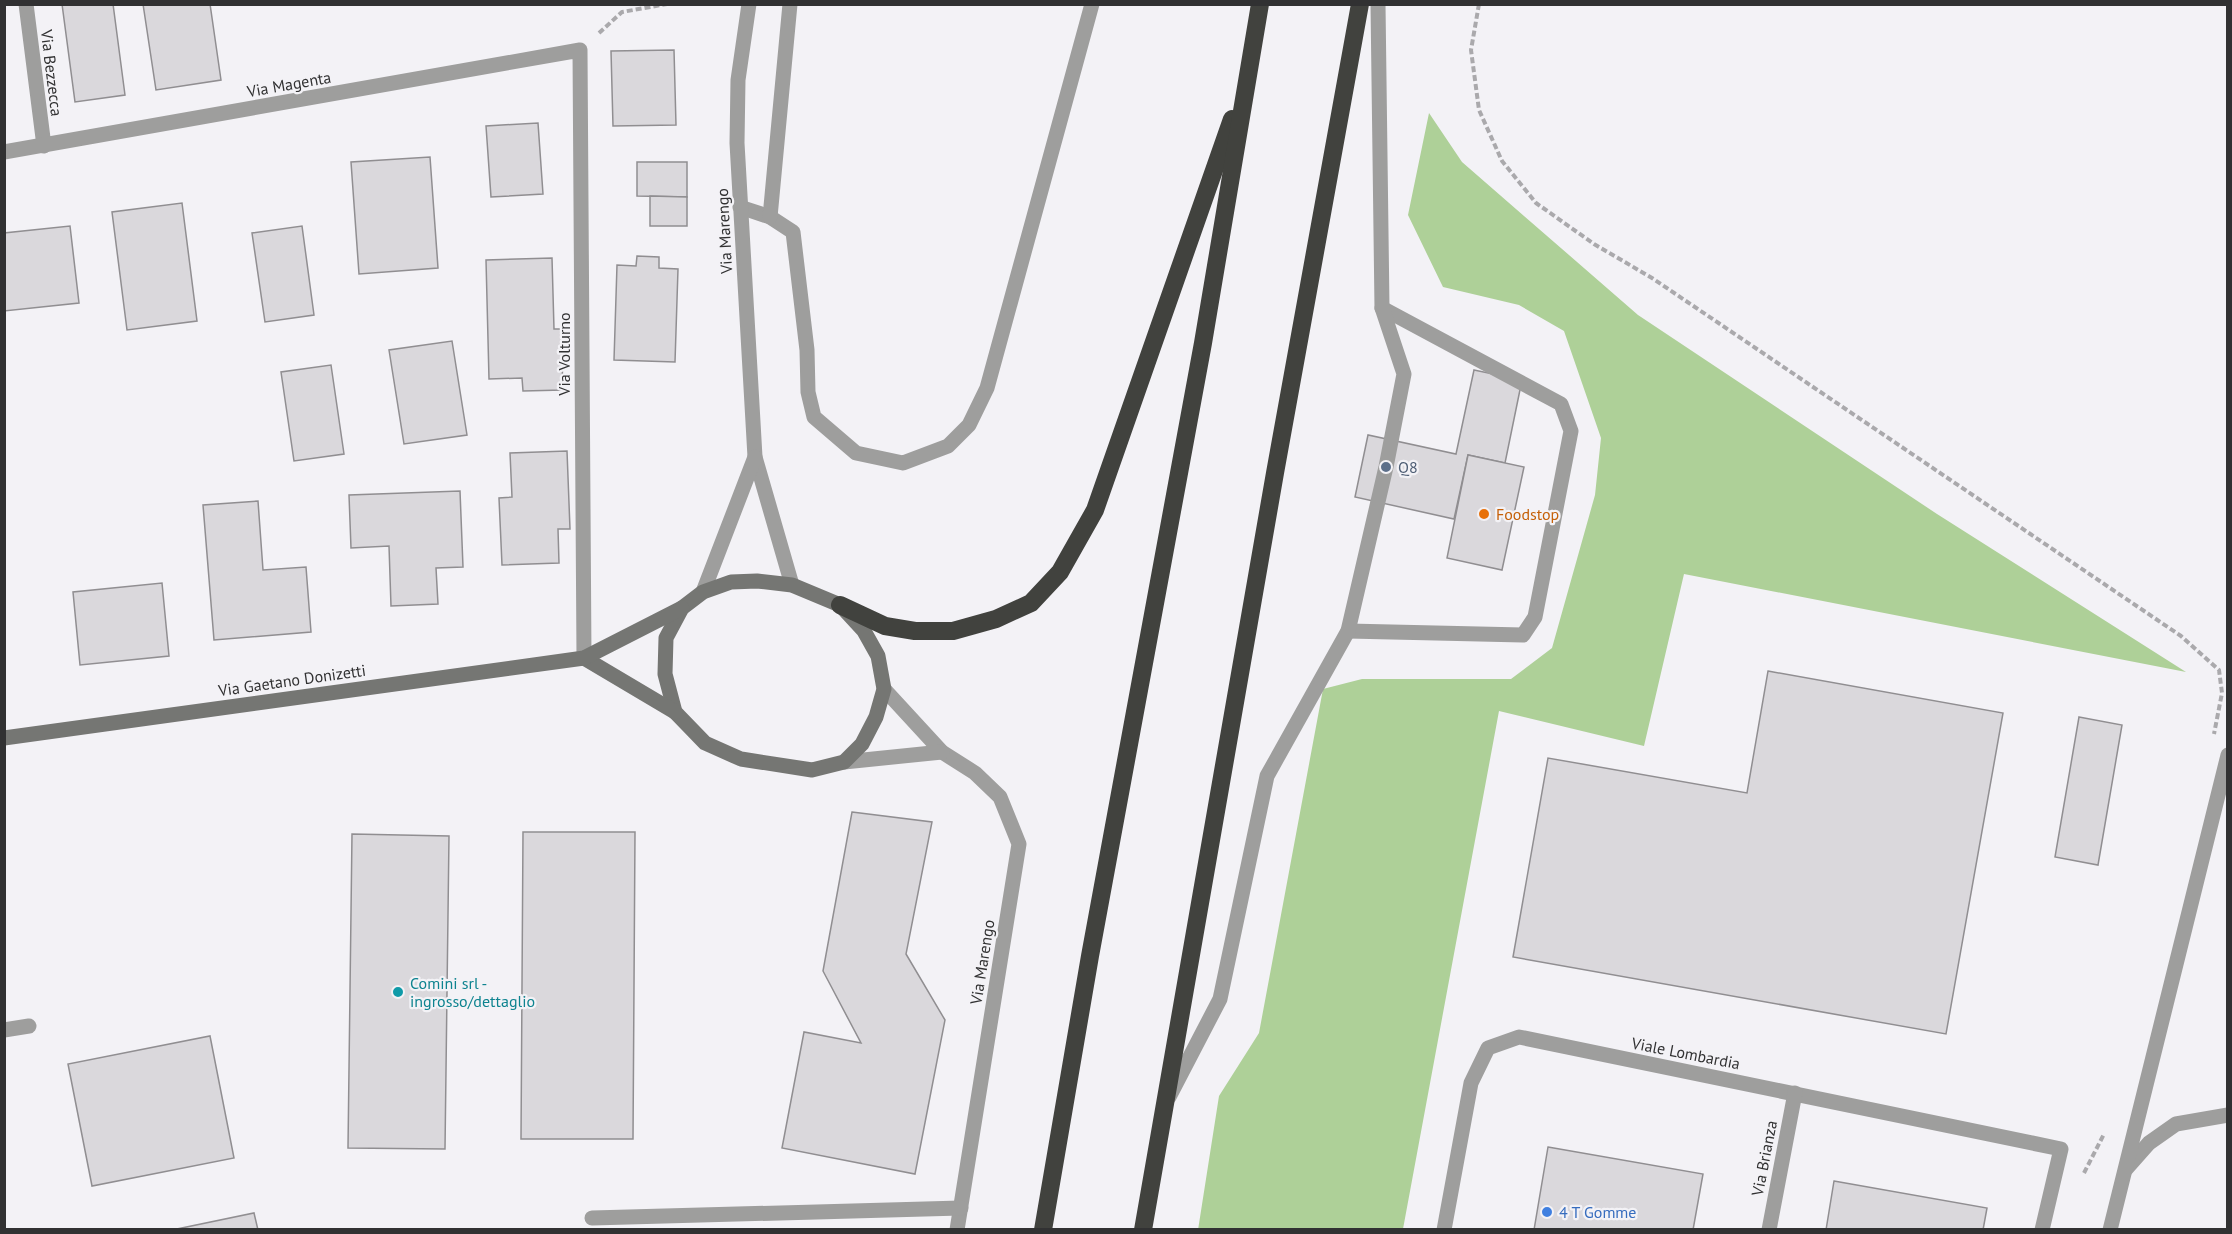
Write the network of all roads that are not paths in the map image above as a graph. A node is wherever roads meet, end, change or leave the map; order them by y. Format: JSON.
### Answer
{"nodes":[{"id":1,"x":26,"y":4,"type":"edge"},
{"id":2,"x":749,"y":4,"type":"edge"},
{"id":3,"x":789,"y":4,"type":"edge"},
{"id":4,"x":1092,"y":4,"type":"edge"},
{"id":5,"x":1260,"y":4,"type":"edge"},
{"id":6,"x":1360,"y":4,"type":"edge"},
{"id":7,"x":1378,"y":4,"type":"edge"},
{"id":8,"x":580,"y":50,"type":"joint"},
{"id":9,"x":1248,"y":72,"type":"junction"},
{"id":10,"x":44,"y":146,"type":"junction"},
{"id":11,"x":4,"y":152,"type":"edge"},
{"id":12,"x":740,"y":207,"type":"junction"},
{"id":13,"x":770,"y":217,"type":"junction"},
{"id":14,"x":1382,"y":308,"type":"junction"},
{"id":15,"x":755,"y":457,"type":"junction"},
{"id":16,"x":792,"y":585,"type":"junction"},
{"id":17,"x":703,"y":592,"type":"junction"},
{"id":18,"x":840,"y":605,"type":"junction"},
{"id":19,"x":682,"y":608,"type":"junction"},
{"id":20,"x":1348,"y":631,"type":"junction"},
{"id":21,"x":584,"y":658,"type":"junction"},
{"id":22,"x":884,"y":689,"type":"junction"},
{"id":23,"x":675,"y":711,"type":"junction"},
{"id":24,"x":4,"y":738,"type":"edge"},
{"id":25,"x":942,"y":752,"type":"junction"},
{"id":26,"x":2228,"y":755,"type":"edge"},
{"id":27,"x":844,"y":762,"type":"junction"},
{"id":28,"x":29,"y":1026,"type":"dead end"},
{"id":29,"x":4,"y":1030,"type":"edge"},
{"id":30,"x":1795,"y":1093,"type":"junction"},
{"id":31,"x":1165,"y":1105,"type":"junction"},
{"id":32,"x":2228,"y":1115,"type":"edge"},
{"id":33,"x":2123,"y":1171,"type":"junction"},
{"id":34,"x":961,"y":1208,"type":"junction"},
{"id":35,"x":592,"y":1218,"type":"dead end"},
{"id":36,"x":957,"y":1230,"type":"edge"},
{"id":37,"x":1043,"y":1230,"type":"edge"},
{"id":38,"x":1143,"y":1230,"type":"edge"},
{"id":39,"x":1444,"y":1230,"type":"edge"},
{"id":40,"x":1769,"y":1230,"type":"edge"},
{"id":41,"x":2042,"y":1230,"type":"edge"},
{"id":42,"x":2110,"y":1230,"type":"edge"}],
"edges":[{"from":1,"to":10,"type":"street","name":"Via Bezzecca"},
{"from":2,"to":12,"type":"street","name":"Via Marengo"},
{"from":3,"to":13,"type":"street"},
{"from":4,"to":13,"type":"street"},
{"from":5,"to":9,"type":"highway"},
{"from":6,"to":31,"type":"highway"},
{"from":7,"to":14,"type":"street"},
{"from":8,"to":10,"type":"street","name":"Via Magenta"},
{"from":8,"to":21,"type":"street","name":"Via Volturno"},
{"from":9,"to":18,"type":"highway"},
{"from":9,"to":37,"type":"highway"},
{"from":10,"to":11,"type":"street","name":"Via Magenta"},
{"from":12,"to":13,"type":"street"},
{"from":12,"to":15,"type":"street","name":"Via Marengo"},
{"from":14,"to":20,"type":"street"},
{"from":14,"to":20,"type":"street"},
{"from":15,"to":16,"type":"street","name":"Via Marengo"},
{"from":15,"to":17,"type":"street","name":"Via Marengo"},
{"from":16,"to":17,"type":"street"},
{"from":16,"to":18,"type":"street"},
{"from":17,"to":19,"type":"street"},
{"from":18,"to":22,"type":"street"},
{"from":19,"to":21,"type":"street","name":"Via Gaetano Donizetti"},
{"from":19,"to":23,"type":"street"},
{"from":20,"to":31,"type":"street"},
{"from":21,"to":23,"type":"street"},
{"from":21,"to":24,"type":"street","name":"Via Gaetano Donizetti"},
{"from":22,"to":25,"type":"street","name":"Via Marengo"},
{"from":22,"to":27,"type":"street"},
{"from":23,"to":27,"type":"street"},
{"from":25,"to":27,"type":"street"},
{"from":25,"to":34,"type":"street","name":"Via Marengo"},
{"from":26,"to":33,"type":"street"},
{"from":28,"to":29,"type":"street"},
{"from":30,"to":39,"type":"street","name":"Viale Lombardia"},
{"from":30,"to":40,"type":"street","name":"Via Brianza"},
{"from":30,"to":41,"type":"street","name":"Viale Lombardia"},
{"from":31,"to":38,"type":"highway"},
{"from":32,"to":33,"type":"street"},
{"from":33,"to":42,"type":"street"},
{"from":34,"to":35,"type":"street"},
{"from":34,"to":36,"type":"street","name":"Via Marengo"}]}
